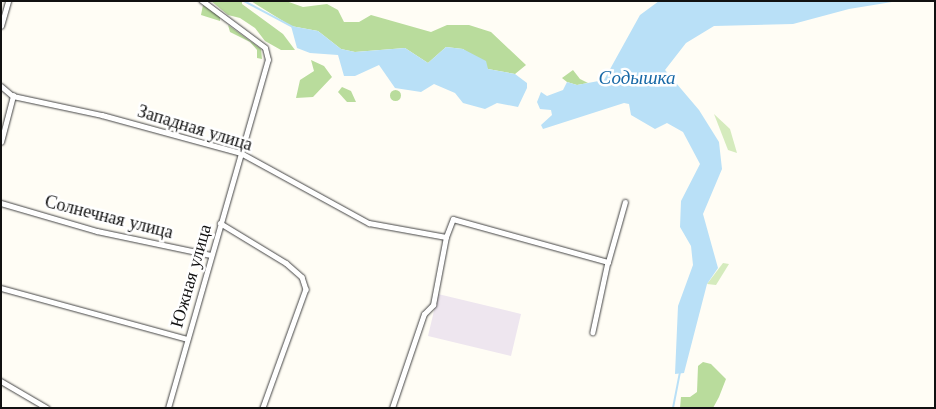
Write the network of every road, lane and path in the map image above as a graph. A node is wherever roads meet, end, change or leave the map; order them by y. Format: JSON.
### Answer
{"nodes":[{"id":1,"x":8,"y":1,"type":"edge"},
{"id":2,"x":202,"y":1,"type":"edge"},
{"id":3,"x":1,"y":26,"type":"edge"},
{"id":4,"x":1,"y":86,"type":"edge"},
{"id":5,"x":13,"y":96,"type":"junction"},
{"id":6,"x":1,"y":142,"type":"edge"},
{"id":7,"x":241,"y":153,"type":"junction"},
{"id":8,"x":625,"y":202,"type":"dead end"},
{"id":9,"x":1,"y":203,"type":"edge"},
{"id":10,"x":220,"y":223,"type":"junction"},
{"id":11,"x":446,"y":237,"type":"junction"},
{"id":12,"x":211,"y":256,"type":"junction"},
{"id":13,"x":608,"y":262,"type":"junction"},
{"id":14,"x":1,"y":288,"type":"edge"},
{"id":15,"x":594,"y":332,"type":"dead end"},
{"id":16,"x":187,"y":339,"type":"junction"},
{"id":17,"x":1,"y":381,"type":"edge"},
{"id":18,"x":47,"y":408,"type":"edge"},
{"id":19,"x":168,"y":408,"type":"edge"},
{"id":20,"x":263,"y":408,"type":"edge"},
{"id":21,"x":392,"y":408,"type":"edge"}],
"edges":[{"from":1,"to":3,"type":"street"},
{"from":2,"to":7,"type":"street","name":"Южная улица"},
{"from":4,"to":5,"type":"street"},
{"from":5,"to":6,"type":"street"},
{"from":5,"to":7,"type":"street","name":"Западная улица"},
{"from":7,"to":10,"type":"street","name":"Южная улица"},
{"from":7,"to":11,"type":"street","name":"Западная улица"},
{"from":8,"to":13,"type":"street"},
{"from":9,"to":12,"type":"street","name":"Солнечная улица"},
{"from":10,"to":12,"type":"street","name":"Южная улица"},
{"from":10,"to":20,"type":"street"},
{"from":11,"to":13,"type":"street"},
{"from":11,"to":21,"type":"street"},
{"from":12,"to":16,"type":"street","name":"Южная улица"},
{"from":13,"to":15,"type":"street"},
{"from":14,"to":16,"type":"street"},
{"from":16,"to":19,"type":"street","name":"Южная улица"},
{"from":17,"to":18,"type":"street"}]}
